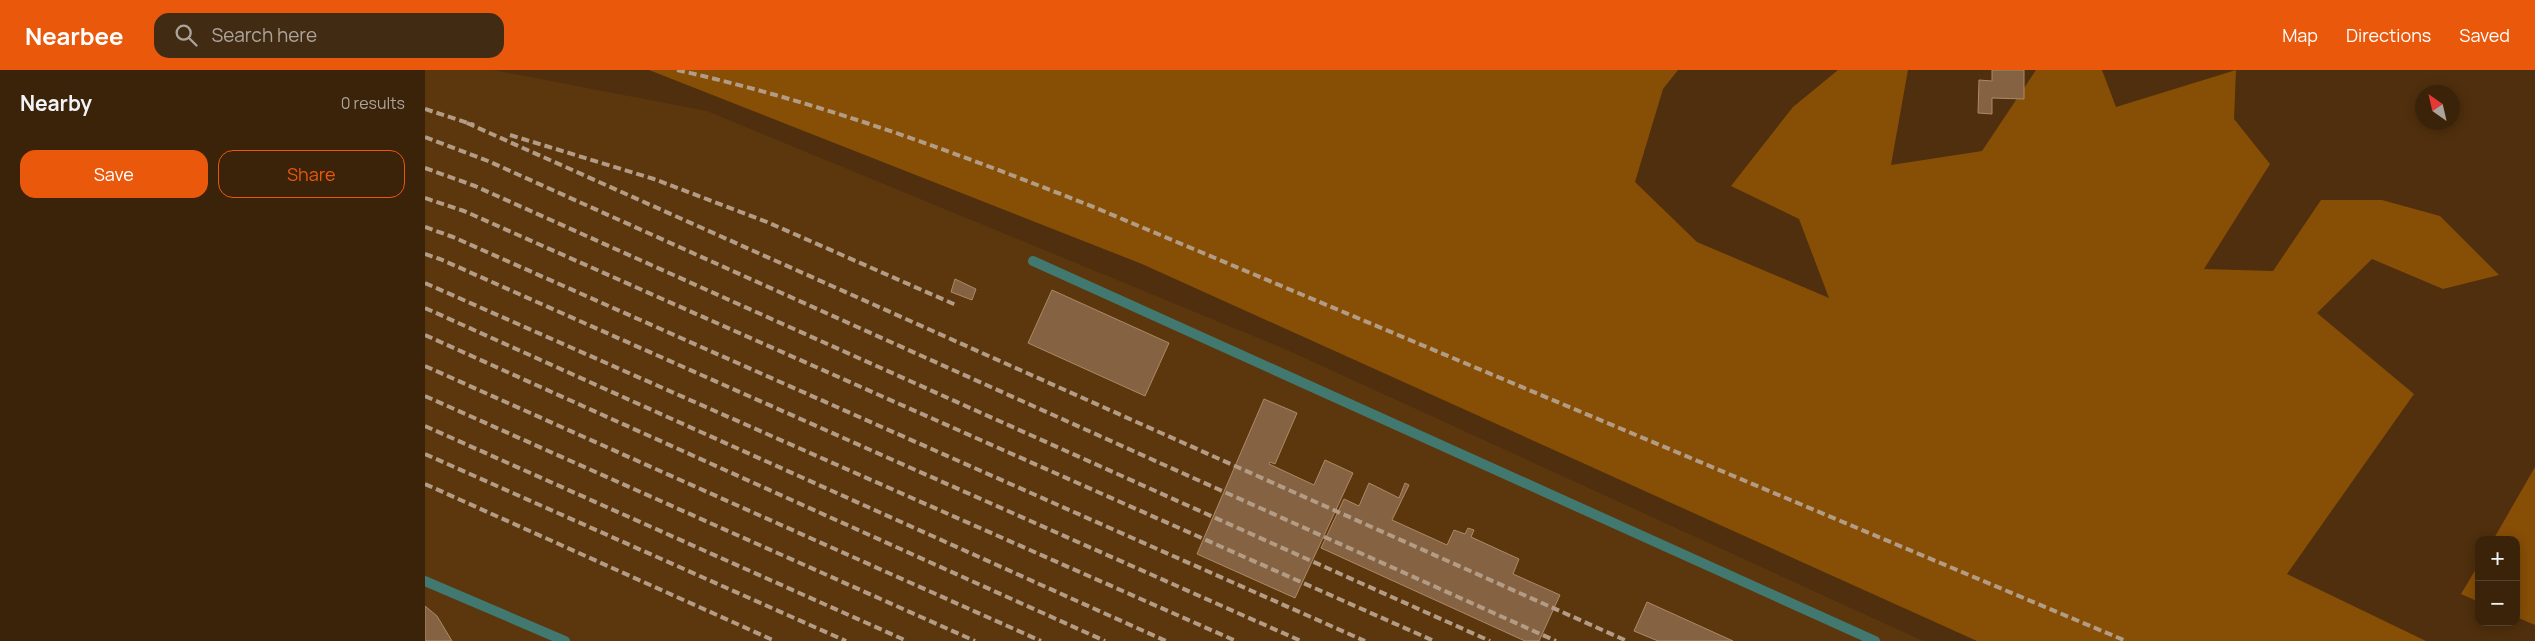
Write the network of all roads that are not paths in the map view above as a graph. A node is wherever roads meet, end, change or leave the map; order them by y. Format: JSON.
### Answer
{"nodes":[{"id":1,"x":1033,"y":261,"type":"dead end"},
{"id":2,"x":425,"y":581,"type":"edge"},
{"id":3,"x":565,"y":641,"type":"edge"},
{"id":4,"x":1875,"y":641,"type":"edge"}],
"edges":[{"from":1,"to":4,"type":"lane"},
{"from":2,"to":3,"type":"lane"}]}
